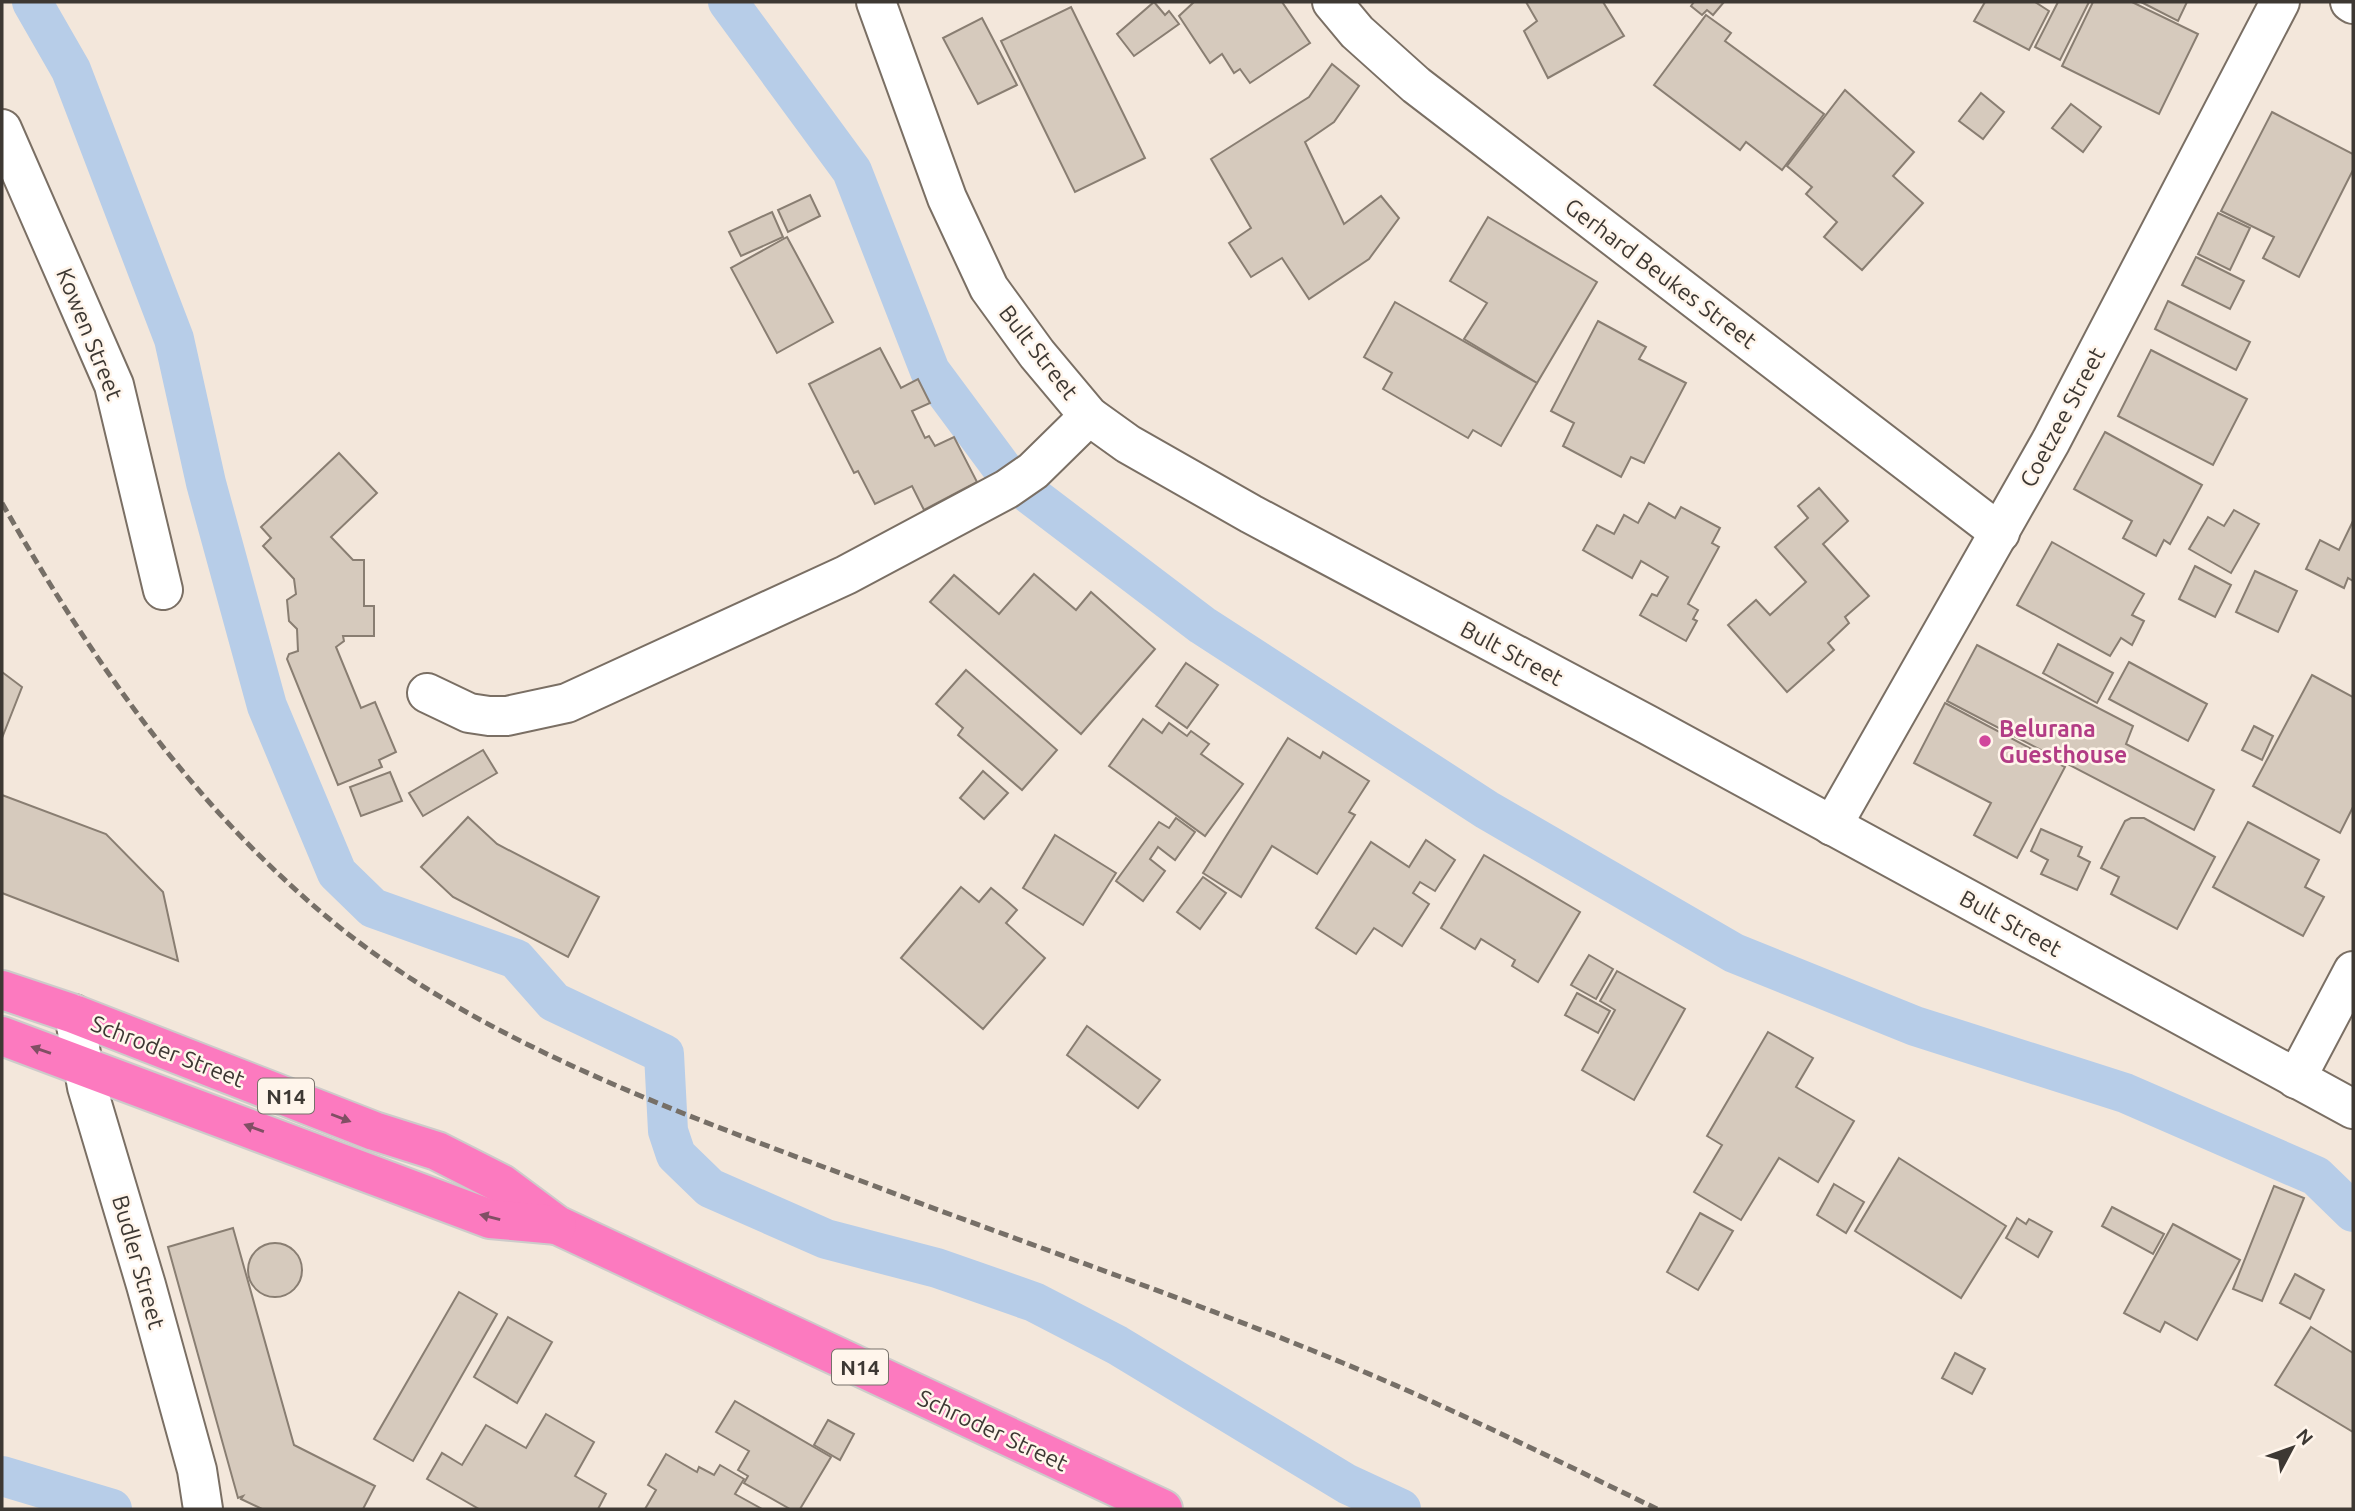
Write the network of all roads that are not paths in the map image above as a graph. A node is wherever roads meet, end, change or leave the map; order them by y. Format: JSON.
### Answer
{"nodes":[{"id":1,"x":876,"y":2,"type":"edge"},
{"id":2,"x":1332,"y":2,"type":"edge"},
{"id":3,"x":2280,"y":2,"type":"edge"},
{"id":4,"x":2,"y":129,"type":"edge"},
{"id":5,"x":1089,"y":416,"type":"junction"},
{"id":6,"x":2000,"y":533,"type":"junction"},
{"id":7,"x":163,"y":590,"type":"dead end"},
{"id":8,"x":427,"y":693,"type":"dead end"},
{"id":9,"x":1832,"y":826,"type":"junction"},
{"id":10,"x":2353,"y":971,"type":"edge"},
{"id":11,"x":2,"y":990,"type":"edge"},
{"id":12,"x":74,"y":1014,"type":"junction"},
{"id":13,"x":2,"y":1036,"type":"edge"},
{"id":14,"x":82,"y":1064,"type":"junction"},
{"id":15,"x":2296,"y":1079,"type":"junction"},
{"id":16,"x":2353,"y":1109,"type":"edge"},
{"id":17,"x":557,"y":1225,"type":"junction"},
{"id":18,"x":203,"y":1509,"type":"edge"},
{"id":19,"x":1163,"y":1509,"type":"edge"}],
"edges":[{"from":1,"to":5,"type":"street","name":"Bult Street"},
{"from":2,"to":6,"type":"street","name":"Gerhard Beukes Street"},
{"from":3,"to":6,"type":"street","name":"Coetzee Street"},
{"from":4,"to":7,"type":"street","name":"Kowen Street"},
{"from":5,"to":8,"type":"street"},
{"from":5,"to":9,"type":"street","name":"Bult Street"},
{"from":6,"to":9,"type":"street","name":"Coetzee Street"},
{"from":9,"to":15,"type":"street","name":"Bult Street"},
{"from":10,"to":15,"type":"street"},
{"from":11,"to":12,"type":"highway","name":"Schroder Street","number":"N14"},
{"from":12,"to":14,"type":"street","name":"Budler Street"},
{"from":12,"to":17,"type":"highway","name":"Schroder Street","number":"N14","one_way":true},
{"from":14,"to":13,"type":"highway","name":"Schroder Street","number":"N14","one_way":true},
{"from":17,"to":14,"type":"highway","name":"Schroder Street","number":"N14","one_way":true},
{"from":14,"to":18,"type":"street","name":"Budler Street"},
{"from":15,"to":16,"type":"street","name":"Bult Street"},
{"from":17,"to":19,"type":"highway","name":"Schroder Street","number":"N14"}]}
